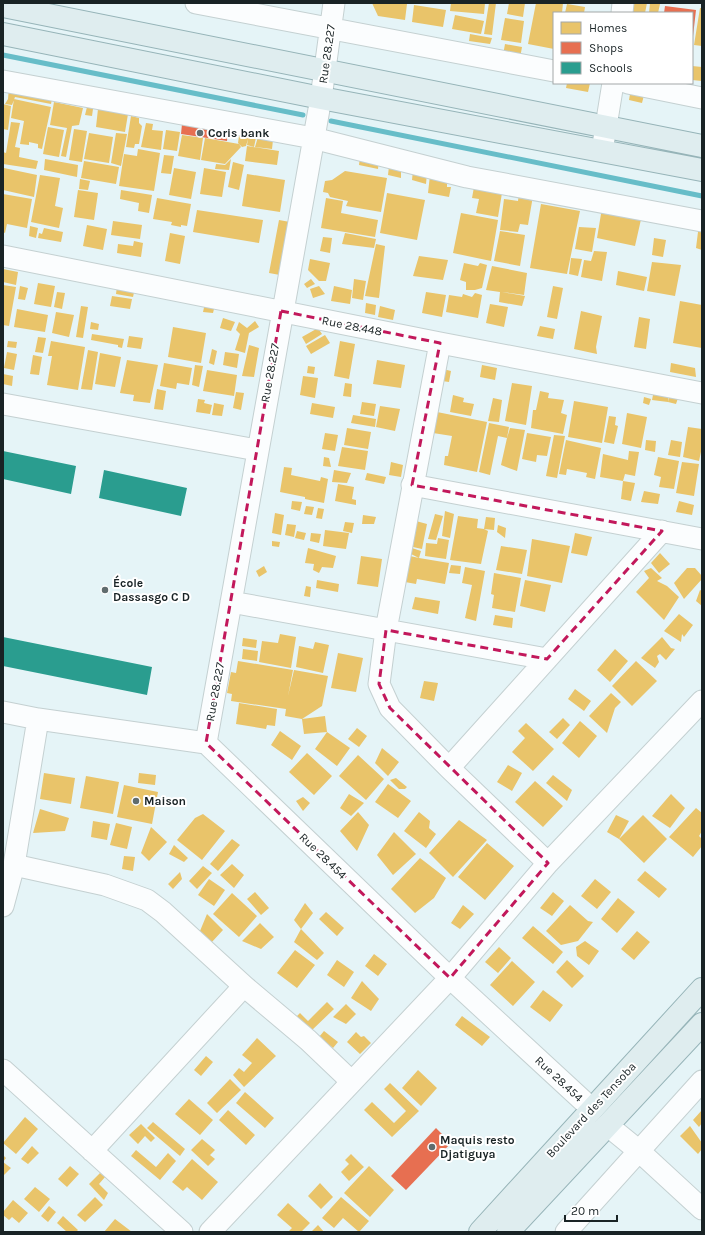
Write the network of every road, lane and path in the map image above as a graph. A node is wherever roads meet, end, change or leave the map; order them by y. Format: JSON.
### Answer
{"nodes":[{"id":1,"x":196,"y":3,"type":"edge"},
{"id":2,"x":334,"y":3,"type":"edge"},
{"id":3,"x":3,"y":6,"type":"edge"},
{"id":4,"x":330,"y":29,"type":"junction"},
{"id":5,"x":3,"y":34,"type":"edge"},
{"id":6,"x":324,"y":70,"type":"junction"},
{"id":7,"x":553,"y":71,"type":"edge"},
{"id":8,"x":3,"y":82,"type":"edge"},
{"id":9,"x":613,"y":84,"type":"edge"},
{"id":10,"x":633,"y":84,"type":"edge"},
{"id":11,"x":321,"y":98,"type":"junction"},
{"id":12,"x":702,"y":98,"type":"edge"},
{"id":13,"x":607,"y":127,"type":"junction"},
{"id":14,"x":313,"y":138,"type":"junction"},
{"id":15,"x":702,"y":146,"type":"edge"},
{"id":16,"x":602,"y":151,"type":"junction"},
{"id":17,"x":702,"y":170,"type":"edge"},
{"id":18,"x":702,"y":221,"type":"edge"},
{"id":19,"x":3,"y":256,"type":"edge"},
{"id":20,"x":281,"y":311,"type":"junction"},
{"id":21,"x":440,"y":343,"type":"junction"},
{"id":22,"x":702,"y":393,"type":"edge"},
{"id":23,"x":3,"y":404,"type":"edge"},
{"id":24,"x":257,"y":450,"type":"junction"},
{"id":25,"x":412,"y":485,"type":"junction"},
{"id":26,"x":662,"y":531,"type":"junction"},
{"id":27,"x":702,"y":539,"type":"edge"},
{"id":28,"x":231,"y":602,"type":"junction"},
{"id":29,"x":386,"y":630,"type":"junction"},
{"id":30,"x":547,"y":659,"type":"junction"},
{"id":31,"x":702,"y":701,"type":"edge"},
{"id":32,"x":3,"y":712,"type":"edge"},
{"id":33,"x":38,"y":719,"type":"junction"},
{"id":34,"x":206,"y":743,"type":"junction"},
{"id":35,"x":450,"y":768,"type":"junction"},
{"id":36,"x":548,"y":862,"type":"junction"},
{"id":37,"x":14,"y":864,"type":"junction"},
{"id":38,"x":3,"y":906,"type":"edge"},
{"id":39,"x":450,"y":978,"type":"junction"},
{"id":40,"x":244,"y":986,"type":"junction"},
{"id":41,"x":702,"y":989,"type":"edge"},
{"id":42,"x":702,"y":1024,"type":"edge"},
{"id":43,"x":3,"y":1070,"type":"edge"},
{"id":44,"x":351,"y":1081,"type":"junction"},
{"id":45,"x":702,"y":1081,"type":"edge"},
{"id":46,"x":592,"y":1109,"type":"junction"},
{"id":47,"x":607,"y":1125,"type":"junction"},
{"id":48,"x":92,"y":1151,"type":"junction"},
{"id":49,"x":639,"y":1151,"type":"junction"},
{"id":50,"x":702,"y":1209,"type":"edge"},
{"id":51,"x":182,"y":1232,"type":"edge"},
{"id":52,"x":210,"y":1232,"type":"edge"},
{"id":53,"x":480,"y":1232,"type":"edge"},
{"id":54,"x":508,"y":1232,"type":"edge"},
{"id":55,"x":566,"y":1232,"type":"edge"}],
"edges":[{"from":1,"to":4,"type":"street"},
{"from":2,"to":4,"type":"street","name":"Rue 28.227"},
{"from":3,"to":6,"type":"main road"},
{"from":4,"to":6,"type":"street","name":"Rue 28.227"},
{"from":4,"to":7,"type":"street"},
{"from":5,"to":11,"type":"main road"},
{"from":6,"to":11,"type":"street","name":"Rue 28.227"},
{"from":6,"to":13,"type":"main road"},
{"from":8,"to":14,"type":"street"},
{"from":9,"to":13,"type":"street"},
{"from":10,"to":12,"type":"street"},
{"from":11,"to":14,"type":"street","name":"Rue 28.227"},
{"from":11,"to":16,"type":"main road"},
{"from":13,"to":15,"type":"main road"},
{"from":13,"to":16,"type":"street"},
{"from":14,"to":18,"type":"street"},
{"from":14,"to":20,"type":"street","name":"Rue 28.227"},
{"from":16,"to":17,"type":"main road"},
{"from":19,"to":20,"type":"street","name":"Rue 28.448"},
{"from":20,"to":21,"type":"street","name":"Rue 28.448"},
{"from":20,"to":24,"type":"street","name":"Rue 28.227"},
{"from":21,"to":22,"type":"street","name":"Rue 28.448"},
{"from":21,"to":25,"type":"street"},
{"from":23,"to":24,"type":"street"},
{"from":24,"to":28,"type":"street","name":"Rue 28.227"},
{"from":25,"to":26,"type":"street"},
{"from":25,"to":29,"type":"street"},
{"from":26,"to":27,"type":"street"},
{"from":26,"to":30,"type":"street"},
{"from":28,"to":29,"type":"street"},
{"from":28,"to":34,"type":"street","name":"Rue 28.227"},
{"from":29,"to":30,"type":"street"},
{"from":29,"to":35,"type":"street"},
{"from":30,"to":35,"type":"street"},
{"from":31,"to":36,"type":"street"},
{"from":32,"to":33,"type":"street"},
{"from":33,"to":34,"type":"street"},
{"from":33,"to":37,"type":"street"},
{"from":34,"to":39,"type":"street","name":"Rue 28.454"},
{"from":35,"to":36,"type":"street"},
{"from":36,"to":39,"type":"street"},
{"from":37,"to":38,"type":"street"},
{"from":37,"to":40,"type":"street"},
{"from":39,"to":44,"type":"street"},
{"from":39,"to":46,"type":"street","name":"Rue 28.454"},
{"from":40,"to":44,"type":"street"},
{"from":40,"to":48,"type":"street"},
{"from":41,"to":46,"type":"main road","name":"Boulevard des Tensoba"},
{"from":42,"to":47,"type":"main road","name":"Boulevard des Tensoba"},
{"from":43,"to":48,"type":"street"},
{"from":44,"to":52,"type":"street"},
{"from":45,"to":49,"type":"street"},
{"from":46,"to":53,"type":"main road","name":"Boulevard des Tensoba"},
{"from":47,"to":49,"type":"street"},
{"from":47,"to":54,"type":"main road","name":"Boulevard des Tensoba"},
{"from":48,"to":51,"type":"street"},
{"from":49,"to":50,"type":"street"},
{"from":49,"to":55,"type":"street"}]}
